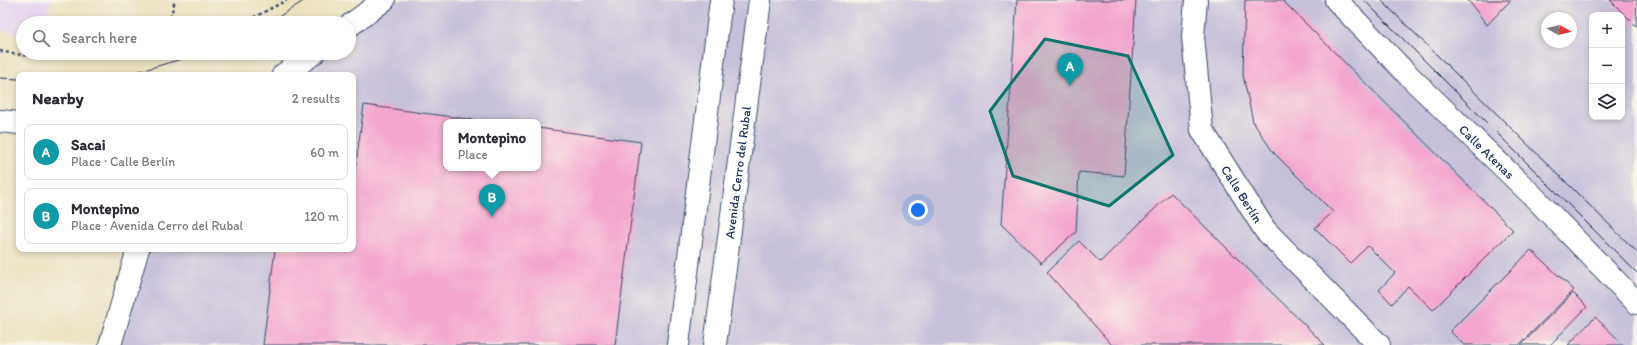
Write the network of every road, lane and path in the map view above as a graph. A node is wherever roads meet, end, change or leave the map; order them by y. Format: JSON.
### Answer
{"nodes":[{"id":1,"x":175,"y":0,"type":"edge"},
{"id":2,"x":287,"y":0,"type":"edge"},
{"id":3,"x":384,"y":0,"type":"edge"},
{"id":4,"x":721,"y":0,"type":"edge"},
{"id":5,"x":760,"y":0,"type":"edge"},
{"id":6,"x":1196,"y":0,"type":"edge"},
{"id":7,"x":1336,"y":0,"type":"edge"},
{"id":8,"x":171,"y":16,"type":"edge"},
{"id":9,"x":256,"y":16,"type":"edge"},
{"id":10,"x":356,"y":21,"type":"edge"},
{"id":11,"x":0,"y":51,"type":"edge"},
{"id":12,"x":16,"y":53,"type":"edge"},
{"id":13,"x":304,"y":60,"type":"edge"},
{"id":14,"x":287,"y":72,"type":"edge"},
{"id":15,"x":0,"y":121,"type":"edge"},
{"id":16,"x":16,"y":123,"type":"edge"},
{"id":17,"x":137,"y":252,"type":"edge"},
{"id":18,"x":1637,"y":303,"type":"edge"},
{"id":19,"x":110,"y":345,"type":"edge"},
{"id":20,"x":678,"y":345,"type":"edge"},
{"id":21,"x":716,"y":345,"type":"edge"},
{"id":22,"x":1379,"y":345,"type":"edge"}],
"edges":[{"from":1,"to":8,"type":"path"},
{"from":2,"to":9,"type":"path"},
{"from":3,"to":10,"type":"street"},
{"from":4,"to":20,"type":"street"},
{"from":5,"to":21,"type":"street","name":"Avenida Cerro del Rubal"},
{"from":6,"to":22,"type":"street","name":"Calle Berlín"},
{"from":7,"to":18,"type":"street","name":"Calle Atenas"},
{"from":11,"to":12,"type":"path"},
{"from":13,"to":14,"type":"street"},
{"from":15,"to":16,"type":"street"},
{"from":17,"to":19,"type":"street"}]}
